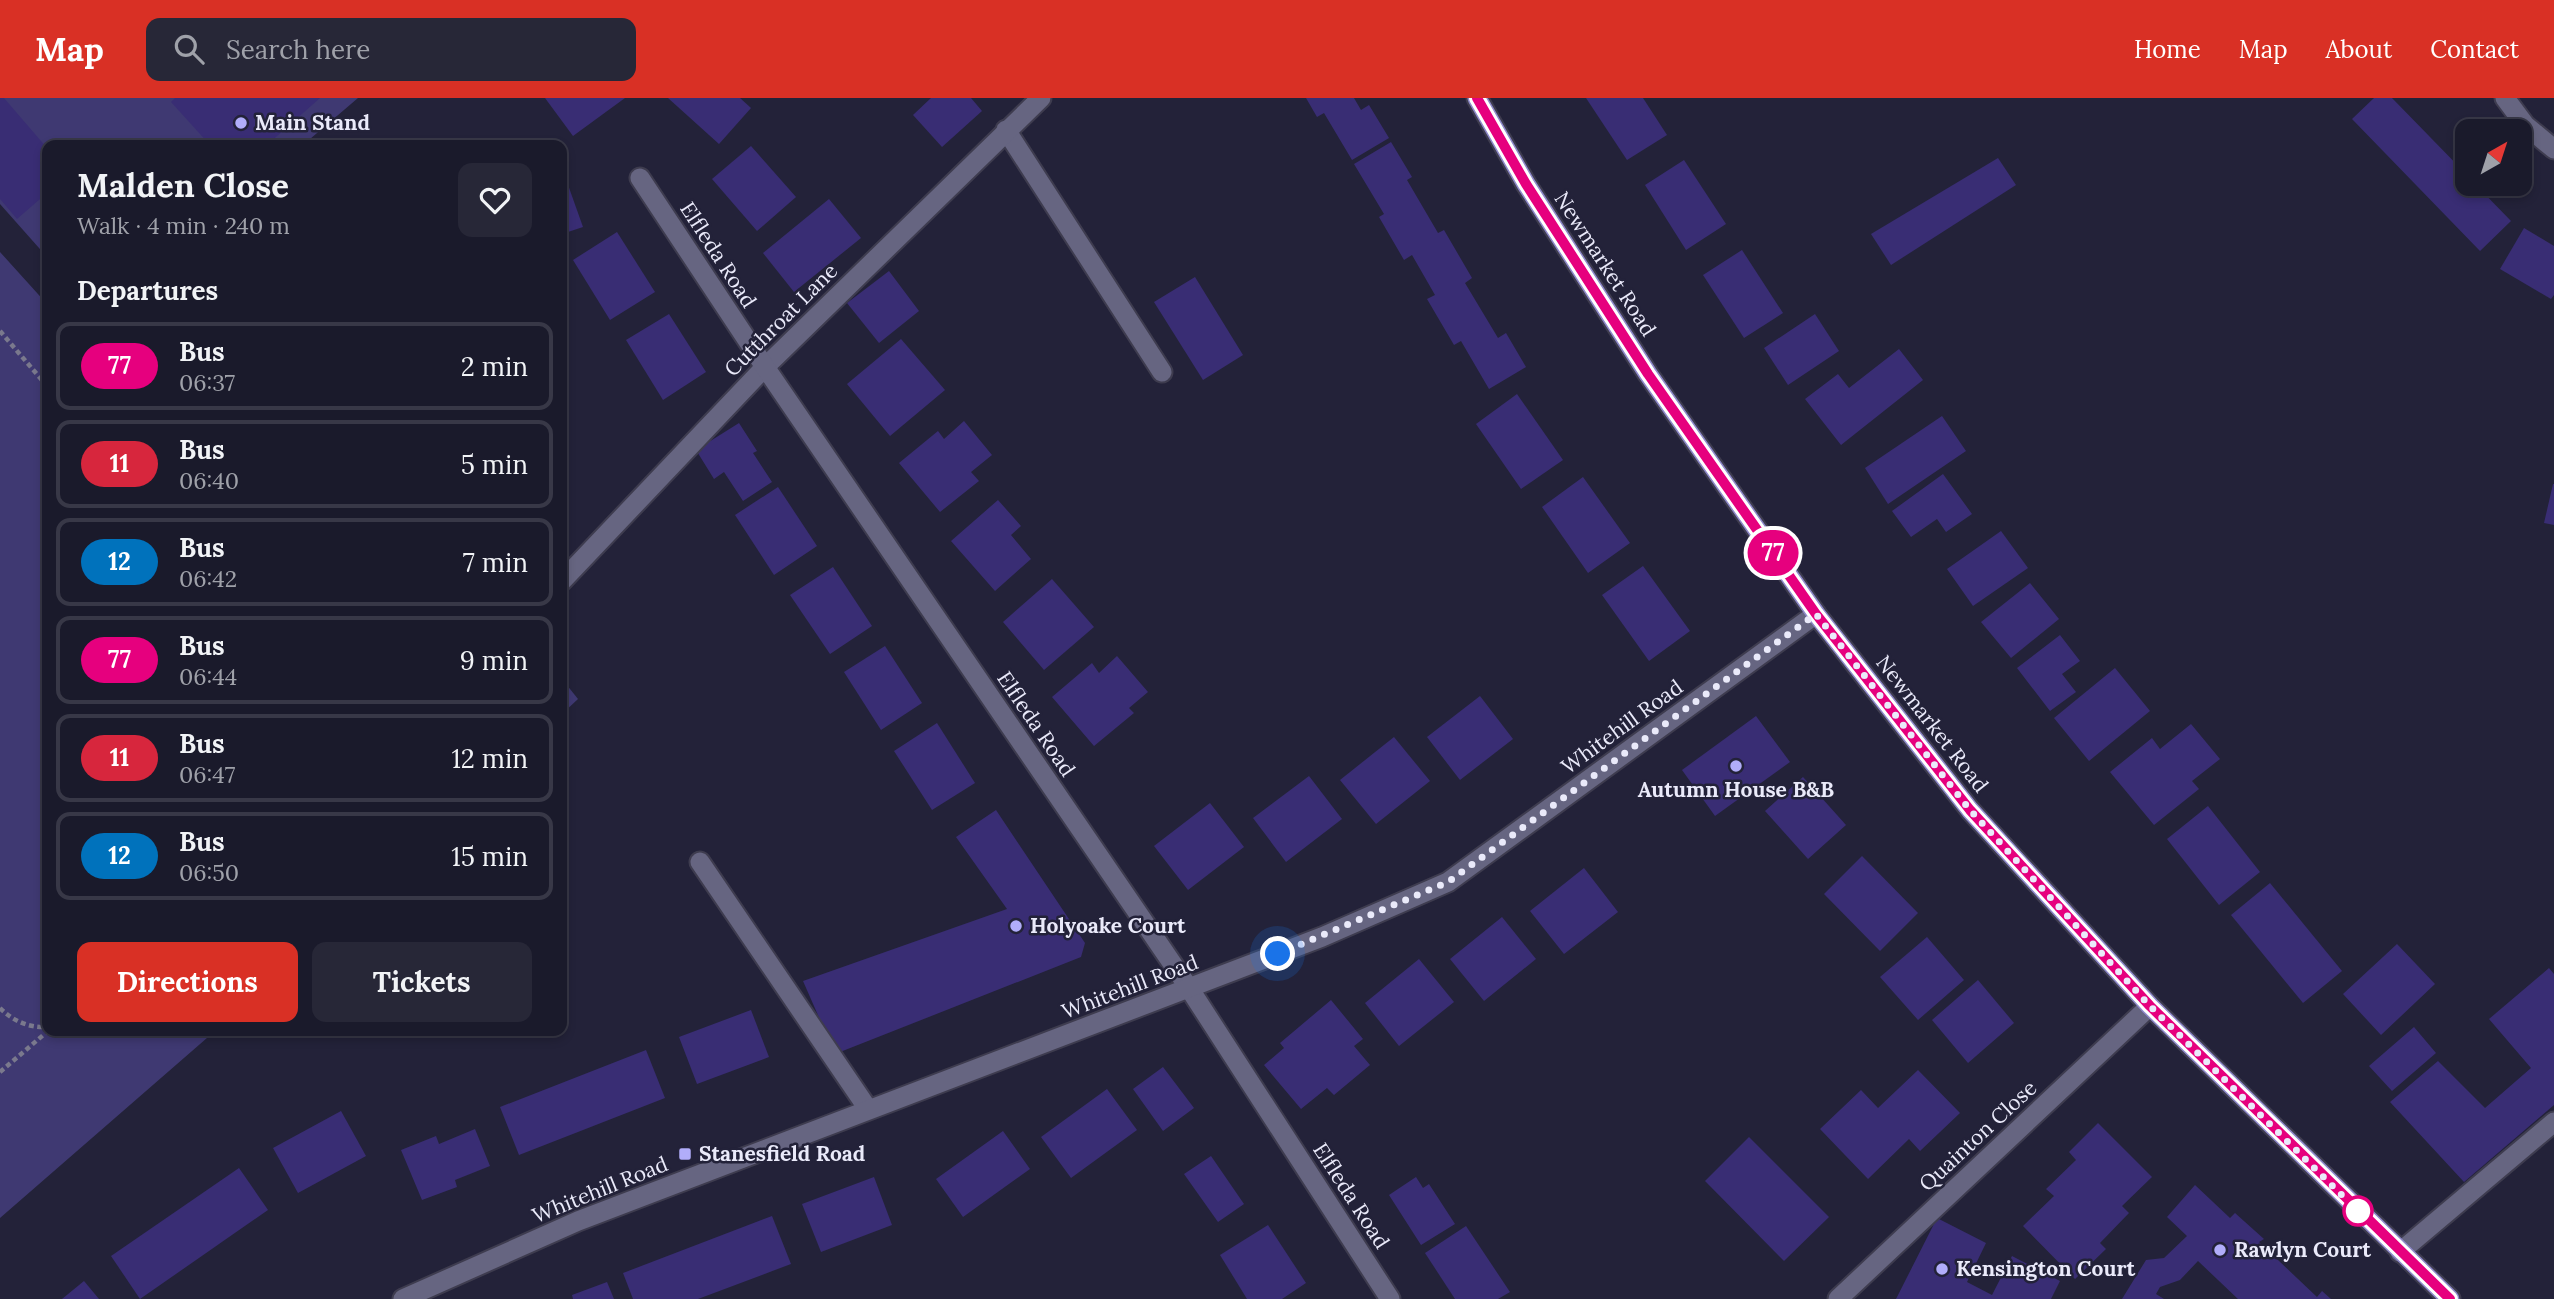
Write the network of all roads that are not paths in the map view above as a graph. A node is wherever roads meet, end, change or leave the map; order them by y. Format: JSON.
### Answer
{"nodes":[{"id":1,"x":1041,"y":98,"type":"edge"},
{"id":2,"x":1477,"y":98,"type":"edge"},
{"id":3,"x":2505,"y":98,"type":"edge"},
{"id":4,"x":1006,"y":130,"type":"junction"},
{"id":5,"x":2554,"y":149,"type":"edge"},
{"id":6,"x":640,"y":178,"type":"dead end"},
{"id":7,"x":765,"y":367,"type":"junction"},
{"id":8,"x":1162,"y":372,"type":"dead end"},
{"id":9,"x":567,"y":576,"type":"edge"},
{"id":10,"x":1816,"y":614,"type":"junction"},
{"id":11,"x":700,"y":862,"type":"dead end"},
{"id":12,"x":1189,"y":988,"type":"junction"},
{"id":13,"x":2150,"y":1006,"type":"junction"},
{"id":14,"x":868,"y":1110,"type":"junction"},
{"id":15,"x":2554,"y":1122,"type":"edge"},
{"id":16,"x":2400,"y":1252,"type":"junction"},
{"id":17,"x":403,"y":1299,"type":"edge"},
{"id":18,"x":1390,"y":1299,"type":"edge"},
{"id":19,"x":1838,"y":1299,"type":"edge"},
{"id":20,"x":2449,"y":1299,"type":"edge"}],
"edges":[{"from":1,"to":4,"type":"street","name":"Cutthroat Lane"},
{"from":2,"to":10,"type":"main road","name":"Newmarket Road"},
{"from":3,"to":5,"type":"street"},
{"from":4,"to":7,"type":"street","name":"Cutthroat Lane"},
{"from":4,"to":8,"type":"street"},
{"from":6,"to":7,"type":"street","name":"Elfleda Road"},
{"from":7,"to":9,"type":"street","name":"Cutthroat Lane"},
{"from":7,"to":12,"type":"street","name":"Elfleda Road"},
{"from":10,"to":12,"type":"street","name":"Whitehill Road"},
{"from":10,"to":13,"type":"main road","name":"Newmarket Road"},
{"from":11,"to":14,"type":"street"},
{"from":12,"to":14,"type":"street","name":"Whitehill Road"},
{"from":12,"to":18,"type":"street","name":"Elfleda Road"},
{"from":13,"to":16,"type":"main road","name":"Newmarket Road"},
{"from":13,"to":19,"type":"street","name":"Quainton Close"},
{"from":14,"to":17,"type":"street","name":"Whitehill Road"},
{"from":15,"to":16,"type":"street"},
{"from":16,"to":20,"type":"main road","name":"Newmarket Road"}]}
